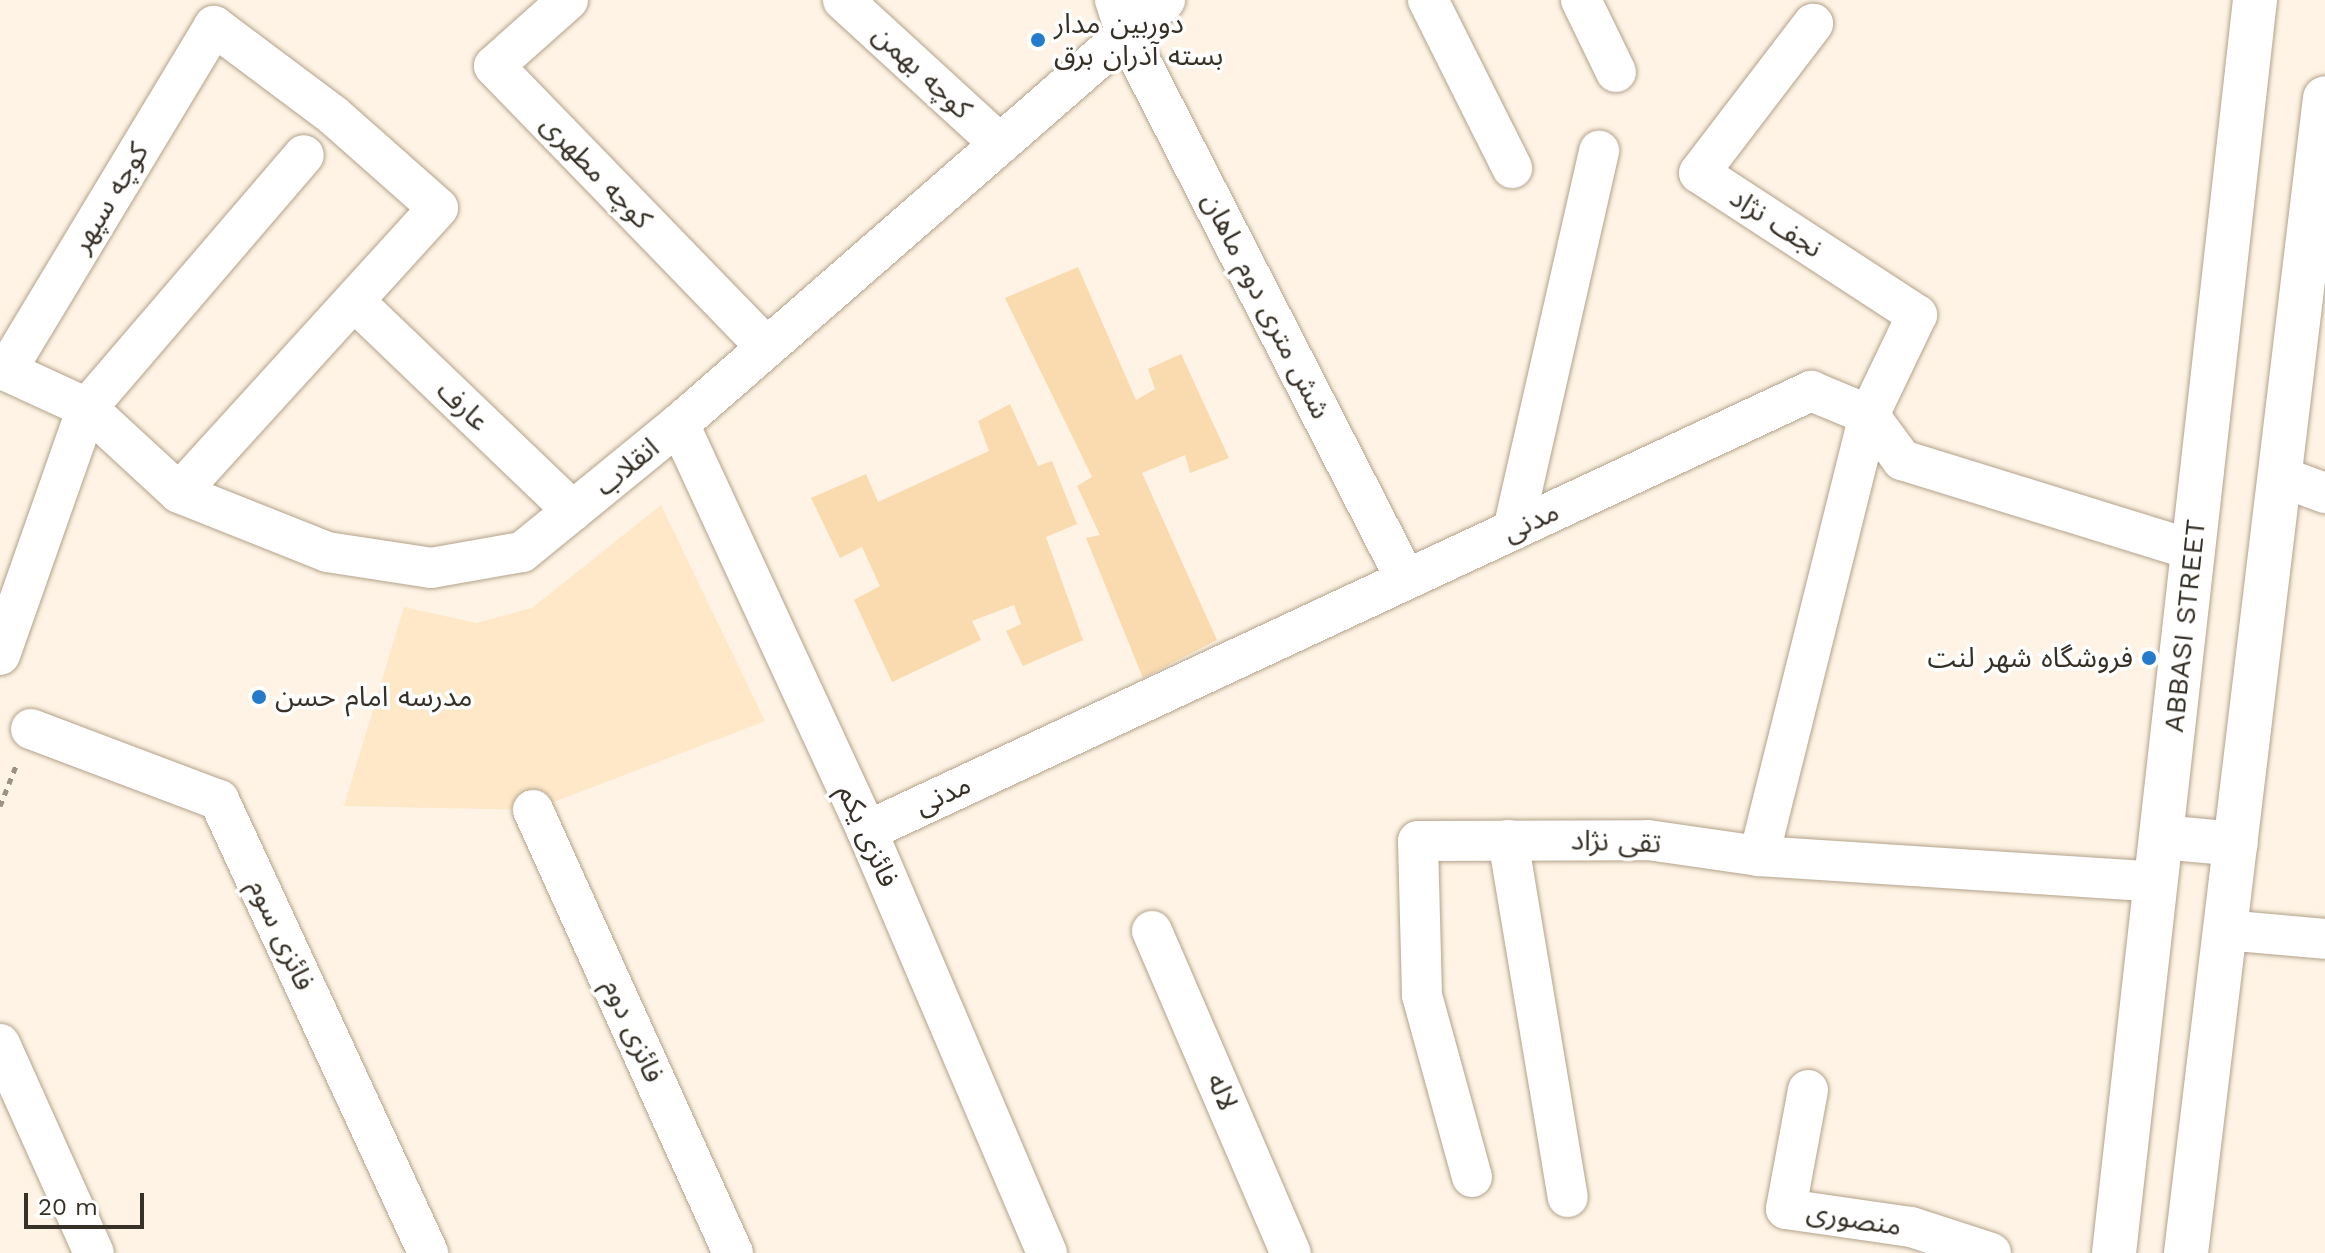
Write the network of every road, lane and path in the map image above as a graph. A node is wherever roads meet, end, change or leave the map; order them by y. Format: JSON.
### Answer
{"nodes":[{"id":1,"x":568,"y":0,"type":"edge"},
{"id":2,"x":843,"y":0,"type":"edge"},
{"id":3,"x":1165,"y":0,"type":"edge"},
{"id":4,"x":1428,"y":0,"type":"edge"},
{"id":5,"x":1581,"y":0,"type":"edge"},
{"id":6,"x":2255,"y":0,"type":"edge"},
{"id":7,"x":1121,"y":16,"type":"edge"},
{"id":8,"x":1813,"y":24,"type":"dead end"},
{"id":9,"x":1616,"y":72,"type":"dead end"},
{"id":10,"x":2325,"y":98,"type":"edge"},
{"id":11,"x":1000,"y":144,"type":"junction"},
{"id":12,"x":1599,"y":151,"type":"dead end"},
{"id":13,"x":304,"y":155,"type":"dead end"},
{"id":14,"x":1512,"y":168,"type":"dead end"},
{"id":15,"x":2316,"y":258,"type":"edge"},
{"id":16,"x":354,"y":301,"type":"junction"},
{"id":17,"x":767,"y":348,"type":"junction"},
{"id":18,"x":3,"y":369,"type":"edge"},
{"id":19,"x":87,"y":408,"type":"junction"},
{"id":20,"x":1869,"y":415,"type":"junction"},
{"id":21,"x":679,"y":424,"type":"junction"},
{"id":22,"x":2279,"y":476,"type":"junction"},
{"id":23,"x":179,"y":493,"type":"junction"},
{"id":24,"x":2325,"y":493,"type":"edge"},
{"id":25,"x":573,"y":511,"type":"junction"},
{"id":26,"x":1513,"y":530,"type":"junction"},
{"id":27,"x":2193,"y":550,"type":"junction"},
{"id":28,"x":1406,"y":580,"type":"junction"},
{"id":29,"x":0,"y":655,"type":"edge"},
{"id":30,"x":31,"y":729,"type":"dead end"},
{"id":31,"x":533,"y":810,"type":"dead end"},
{"id":32,"x":867,"y":831,"type":"junction"},
{"id":33,"x":2161,"y":837,"type":"junction"},
{"id":34,"x":1508,"y":840,"type":"junction"},
{"id":35,"x":2236,"y":844,"type":"junction"},
{"id":36,"x":1759,"y":856,"type":"junction"},
{"id":37,"x":2156,"y":882,"type":"junction"},
{"id":38,"x":2225,"y":930,"type":"junction"},
{"id":39,"x":1152,"y":931,"type":"dead end"},
{"id":40,"x":2325,"y":939,"type":"edge"},
{"id":41,"x":0,"y":1044,"type":"edge"},
{"id":42,"x":1808,"y":1090,"type":"dead end"},
{"id":43,"x":1472,"y":1177,"type":"dead end"},
{"id":44,"x":1568,"y":1197,"type":"dead end"},
{"id":45,"x":94,"y":1253,"type":"edge"},
{"id":46,"x":428,"y":1253,"type":"edge"},
{"id":47,"x":733,"y":1253,"type":"edge"},
{"id":48,"x":1047,"y":1253,"type":"edge"},
{"id":49,"x":1291,"y":1253,"type":"edge"},
{"id":50,"x":1991,"y":1253,"type":"edge"},
{"id":51,"x":2114,"y":1253,"type":"edge"},
{"id":52,"x":2186,"y":1253,"type":"edge"}],
"edges":[{"from":1,"to":17,"type":"street","name":"کوچه مطهری"},
{"from":2,"to":11,"type":"street","name":"کوچه بهمن"},
{"from":3,"to":7,"type":"street","name":"انقلاب"},
{"from":4,"to":14,"type":"street"},
{"from":5,"to":9,"type":"street"},
{"from":6,"to":27,"type":"main road","name":"ABBASI STREET"},
{"from":7,"to":11,"type":"street","name":"انقلاب"},
{"from":7,"to":28,"type":"street","name":"شش متری دوم ماهان"},
{"from":8,"to":20,"type":"street","name":"نجف نژاد"},
{"from":10,"to":15,"type":"main road"},
{"from":11,"to":17,"type":"street","name":"انقلاب"},
{"from":12,"to":26,"type":"street"},
{"from":13,"to":19,"type":"street"},
{"from":15,"to":22,"type":"main road"},
{"from":16,"to":18,"type":"street","name":"کوچه سپهر"},
{"from":16,"to":23,"type":"street"},
{"from":16,"to":25,"type":"street","name":"عارف"},
{"from":17,"to":21,"type":"street","name":"انقلاب"},
{"from":18,"to":19,"type":"street","name":"انقلاب"},
{"from":19,"to":23,"type":"street","name":"انقلاب"},
{"from":19,"to":29,"type":"street"},
{"from":20,"to":26,"type":"street","name":"مدنی"},
{"from":20,"to":27,"type":"street"},
{"from":20,"to":36,"type":"street"},
{"from":21,"to":25,"type":"street","name":"انقلاب"},
{"from":21,"to":32,"type":"street","name":"فائزی یکم"},
{"from":22,"to":24,"type":"street"},
{"from":22,"to":35,"type":"main road"},
{"from":23,"to":25,"type":"street","name":"انقلاب"},
{"from":26,"to":28,"type":"street","name":"مدنی"},
{"from":27,"to":33,"type":"main road","name":"ABBASI STREET"},
{"from":28,"to":32,"type":"street","name":"مدنی"},
{"from":30,"to":46,"type":"street","name":"فائزی سوم"},
{"from":31,"to":47,"type":"street","name":"فائزی دوم"},
{"from":32,"to":48,"type":"street","name":"فائزی یکم"},
{"from":33,"to":35,"type":"main road"},
{"from":33,"to":37,"type":"main road","name":"ABBASI STREET"},
{"from":34,"to":36,"type":"street","name":"تقی نژاد"},
{"from":34,"to":43,"type":"street","name":"تقی نژاد"},
{"from":34,"to":44,"type":"street"},
{"from":35,"to":38,"type":"main road"},
{"from":36,"to":37,"type":"street","name":"تقی نژاد"},
{"from":37,"to":51,"type":"main road","name":"ABBASI STREET"},
{"from":38,"to":40,"type":"street"},
{"from":38,"to":52,"type":"main road"},
{"from":39,"to":49,"type":"street","name":"لاله"},
{"from":41,"to":45,"type":"street"},
{"from":42,"to":50,"type":"street","name":"منصوری"}]}
